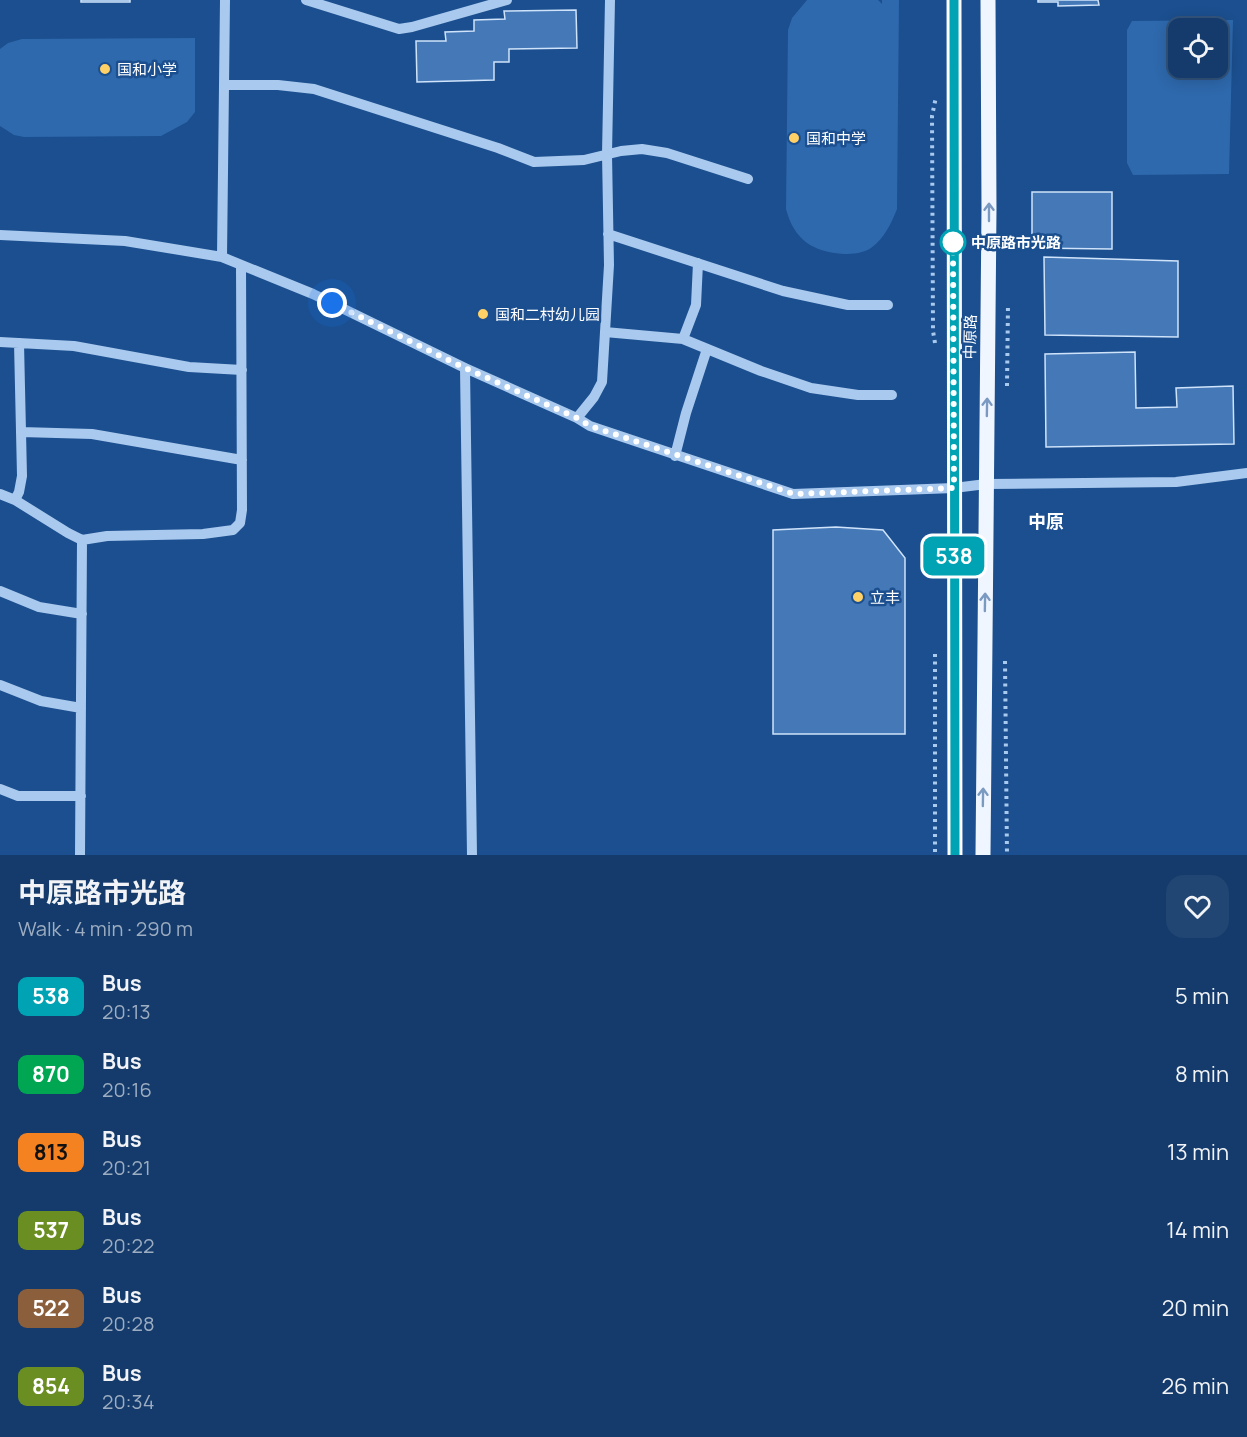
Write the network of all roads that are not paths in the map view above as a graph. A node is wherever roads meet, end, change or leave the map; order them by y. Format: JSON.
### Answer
{"nodes":[{"id":1,"x":225,"y":0,"type":"edge"},
{"id":2,"x":306,"y":0,"type":"edge"},
{"id":3,"x":507,"y":0,"type":"edge"},
{"id":4,"x":610,"y":0,"type":"edge"},
{"id":5,"x":954,"y":0,"type":"edge"},
{"id":6,"x":988,"y":0,"type":"edge"},
{"id":7,"x":224,"y":85,"type":"junction"},
{"id":8,"x":607,"y":154,"type":"junction"},
{"id":9,"x":748,"y":179,"type":"dead end"},
{"id":10,"x":608,"y":234,"type":"junction"},
{"id":11,"x":0,"y":235,"type":"edge"},
{"id":12,"x":222,"y":257,"type":"junction"},
{"id":13,"x":698,"y":263,"type":"junction"},
{"id":14,"x":241,"y":265,"type":"junction"},
{"id":15,"x":888,"y":305,"type":"dead end"},
{"id":16,"x":605,"y":332,"type":"junction"},
{"id":17,"x":683,"y":339,"type":"junction"},
{"id":18,"x":0,"y":342,"type":"edge"},
{"id":19,"x":19,"y":343,"type":"junction"},
{"id":20,"x":707,"y":349,"type":"junction"},
{"id":21,"x":465,"y":368,"type":"junction"},
{"id":22,"x":242,"y":370,"type":"junction"},
{"id":23,"x":892,"y":395,"type":"dead end"},
{"id":24,"x":577,"y":418,"type":"junction"},
{"id":25,"x":21,"y":432,"type":"junction"},
{"id":26,"x":675,"y":456,"type":"junction"},
{"id":27,"x":242,"y":460,"type":"junction"},
{"id":28,"x":1247,"y":473,"type":"edge"},
{"id":29,"x":986,"y":484,"type":"junction"},
{"id":30,"x":954,"y":488,"type":"junction"},
{"id":31,"x":0,"y":494,"type":"edge"},
{"id":32,"x":15,"y":500,"type":"junction"},
{"id":33,"x":82,"y":540,"type":"junction"},
{"id":34,"x":0,"y":591,"type":"edge"},
{"id":35,"x":81,"y":614,"type":"junction"},
{"id":36,"x":0,"y":685,"type":"edge"},
{"id":37,"x":81,"y":708,"type":"junction"},
{"id":38,"x":0,"y":789,"type":"edge"},
{"id":39,"x":81,"y":796,"type":"junction"},
{"id":40,"x":80,"y":855,"type":"edge"},
{"id":41,"x":472,"y":855,"type":"edge"},
{"id":42,"x":955,"y":855,"type":"edge"},
{"id":43,"x":982,"y":855,"type":"edge"}],
"edges":[{"from":1,"to":7,"type":"lane"},
{"from":2,"to":3,"type":"lane"},
{"from":4,"to":8,"type":"lane"},
{"from":5,"to":30,"type":"main road","name":"中原路"},
{"from":29,"to":6,"type":"main road","name":"中原路","one_way":true},
{"from":7,"to":8,"type":"lane"},
{"from":7,"to":12,"type":"lane"},
{"from":8,"to":9,"type":"lane"},
{"from":8,"to":10,"type":"lane"},
{"from":10,"to":13,"type":"lane"},
{"from":10,"to":16,"type":"lane"},
{"from":11,"to":12,"type":"lane"},
{"from":12,"to":14,"type":"lane"},
{"from":13,"to":15,"type":"lane"},
{"from":13,"to":17,"type":"lane"},
{"from":14,"to":21,"type":"lane"},
{"from":14,"to":22,"type":"lane"},
{"from":16,"to":17,"type":"lane"},
{"from":16,"to":24,"type":"lane"},
{"from":17,"to":20,"type":"lane"},
{"from":18,"to":19,"type":"lane"},
{"from":19,"to":22,"type":"lane"},
{"from":19,"to":25,"type":"lane"},
{"from":20,"to":23,"type":"lane"},
{"from":20,"to":26,"type":"lane"},
{"from":21,"to":24,"type":"lane"},
{"from":21,"to":41,"type":"lane"},
{"from":22,"to":27,"type":"lane"},
{"from":24,"to":26,"type":"lane"},
{"from":25,"to":27,"type":"lane"},
{"from":25,"to":32,"type":"lane"},
{"from":26,"to":30,"type":"lane"},
{"from":27,"to":33,"type":"lane"},
{"from":28,"to":29,"type":"lane"},
{"from":29,"to":30,"type":"lane"},
{"from":43,"to":29,"type":"main road","name":"中原路","one_way":true},
{"from":30,"to":42,"type":"main road","name":"中原路"},
{"from":31,"to":32,"type":"lane"},
{"from":32,"to":33,"type":"lane"},
{"from":33,"to":35,"type":"lane"},
{"from":34,"to":35,"type":"lane"},
{"from":35,"to":37,"type":"lane"},
{"from":36,"to":37,"type":"lane"},
{"from":37,"to":39,"type":"lane"},
{"from":38,"to":39,"type":"lane"},
{"from":39,"to":40,"type":"lane"}]}
